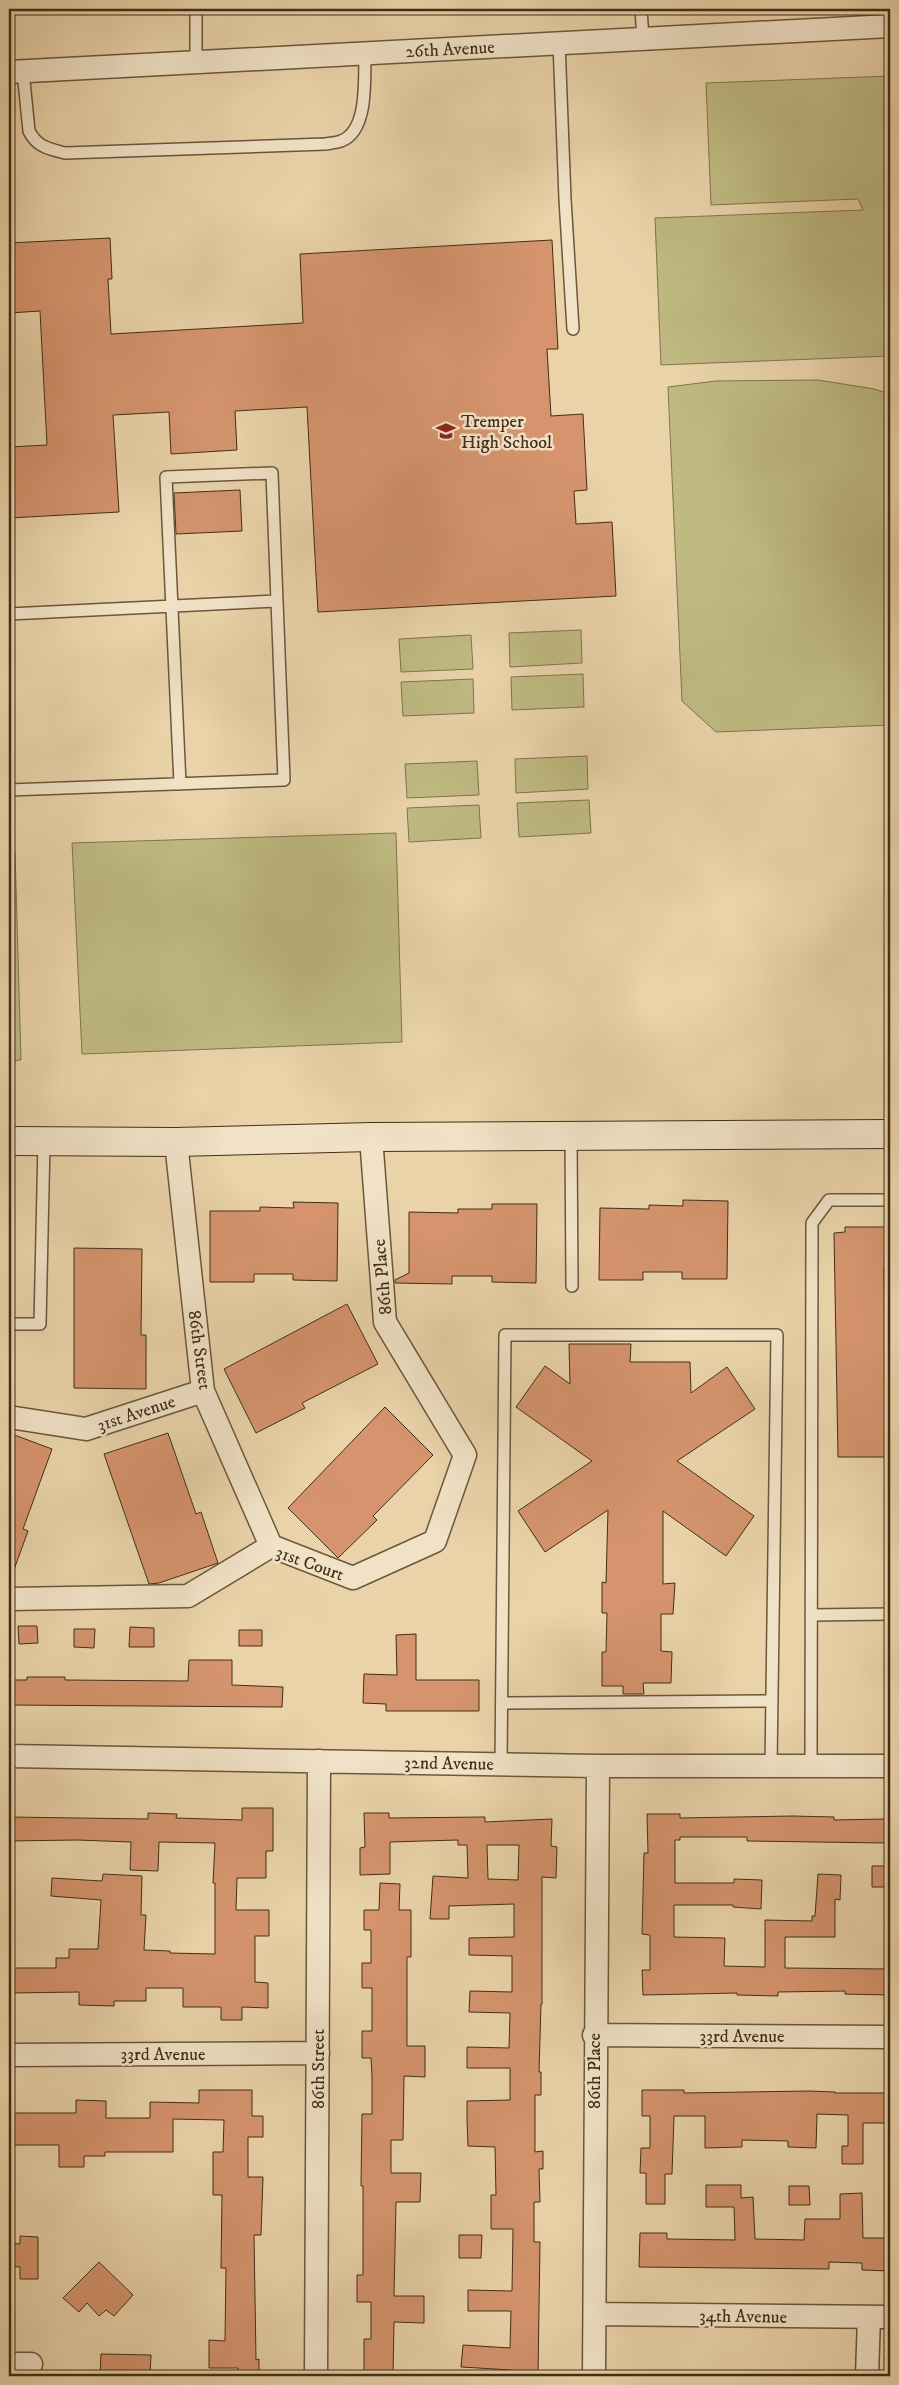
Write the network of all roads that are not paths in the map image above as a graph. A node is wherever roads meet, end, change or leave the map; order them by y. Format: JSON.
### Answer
{"nodes":[{"id":1,"x":196,"y":9,"type":"edge"},
{"id":2,"x":641,"y":9,"type":"edge"},
{"id":3,"x":889,"y":9,"type":"edge"},
{"id":4,"x":890,"y":24,"type":"edge"},
{"id":5,"x":643,"y":39,"type":"junction"},
{"id":6,"x":559,"y":43,"type":"junction"},
{"id":7,"x":365,"y":53,"type":"junction"},
{"id":8,"x":196,"y":62,"type":"junction"},
{"id":9,"x":16,"y":72,"type":"edge"},
{"id":10,"x":573,"y":329,"type":"dead end"},
{"id":11,"x":277,"y":601,"type":"junction"},
{"id":12,"x":171,"y":606,"type":"junction"},
{"id":13,"x":9,"y":614,"type":"edge"},
{"id":14,"x":180,"y":784,"type":"junction"},
{"id":15,"x":9,"y":790,"type":"edge"},
{"id":16,"x":890,"y":1134,"type":"edge"},
{"id":17,"x":571,"y":1136,"type":"junction"},
{"id":18,"x":371,"y":1137,"type":"junction"},
{"id":19,"x":9,"y":1142,"type":"edge"},
{"id":20,"x":44,"y":1142,"type":"junction"},
{"id":21,"x":176,"y":1142,"type":"junction"},
{"id":22,"x":890,"y":1200,"type":"edge"},
{"id":23,"x":572,"y":1286,"type":"dead end"},
{"id":24,"x":9,"y":1324,"type":"edge"},
{"id":25,"x":204,"y":1391,"type":"junction"},
{"id":26,"x":9,"y":1417,"type":"edge"},
{"id":27,"x":465,"y":1455,"type":"joint"},
{"id":28,"x":271,"y":1546,"type":"junction"},
{"id":29,"x":9,"y":1599,"type":"edge"},
{"id":30,"x":890,"y":1614,"type":"edge"},
{"id":31,"x":811,"y":1615,"type":"junction"},
{"id":32,"x":772,"y":1701,"type":"junction"},
{"id":33,"x":502,"y":1703,"type":"junction"},
{"id":34,"x":9,"y":1756,"type":"edge"},
{"id":35,"x":319,"y":1761,"type":"junction"},
{"id":36,"x":501,"y":1764,"type":"junction"},
{"id":37,"x":598,"y":1766,"type":"junction"},
{"id":38,"x":771,"y":1766,"type":"junction"},
{"id":39,"x":811,"y":1766,"type":"junction"},
{"id":40,"x":890,"y":1766,"type":"edge"},
{"id":41,"x":594,"y":2035,"type":"junction"},
{"id":42,"x":890,"y":2036,"type":"edge"},
{"id":43,"x":318,"y":2053,"type":"junction"},
{"id":44,"x":9,"y":2055,"type":"edge"},
{"id":45,"x":595,"y":2314,"type":"junction"},
{"id":46,"x":879,"y":2317,"type":"edge"},
{"id":47,"x":9,"y":2364,"type":"edge"},
{"id":48,"x":31,"y":2364,"type":"dead end"},
{"id":49,"x":316,"y":2376,"type":"edge"},
{"id":50,"x":594,"y":2376,"type":"edge"},
{"id":51,"x":868,"y":2376,"type":"edge"}],
"edges":[{"from":1,"to":8,"type":"lane"},
{"from":2,"to":5,"type":"lane"},
{"from":3,"to":4,"type":"lane"},
{"from":4,"to":5,"type":"street","name":"26th Avenue"},
{"from":5,"to":6,"type":"street","name":"26th Avenue"},
{"from":6,"to":7,"type":"street","name":"26th Avenue"},
{"from":6,"to":10,"type":"lane"},
{"from":7,"to":8,"type":"street","name":"26th Avenue"},
{"from":7,"to":9,"type":"lane"},
{"from":8,"to":9,"type":"street","name":"26th Avenue"},
{"from":11,"to":12,"type":"lane"},
{"from":11,"to":12,"type":"lane"},
{"from":11,"to":14,"type":"lane"},
{"from":12,"to":13,"type":"lane"},
{"from":12,"to":14,"type":"lane"},
{"from":14,"to":15,"type":"lane"},
{"from":16,"to":17,"type":"street"},
{"from":17,"to":18,"type":"street"},
{"from":17,"to":23,"type":"lane"},
{"from":18,"to":21,"type":"street"},
{"from":18,"to":27,"type":"street","name":"86th Place"},
{"from":19,"to":20,"type":"street"},
{"from":20,"to":21,"type":"street"},
{"from":20,"to":24,"type":"lane"},
{"from":21,"to":25,"type":"street","name":"86th Street"},
{"from":22,"to":31,"type":"lane"},
{"from":25,"to":26,"type":"street","name":"31st Avenue"},
{"from":25,"to":28,"type":"street","name":"86th Street"},
{"from":27,"to":28,"type":"street","name":"31st Court"},
{"from":28,"to":29,"type":"street","name":"31st Court"},
{"from":30,"to":31,"type":"lane"},
{"from":31,"to":39,"type":"lane"},
{"from":32,"to":33,"type":"lane"},
{"from":32,"to":33,"type":"lane"},
{"from":32,"to":38,"type":"lane"},
{"from":33,"to":36,"type":"lane"},
{"from":34,"to":35,"type":"street","name":"32nd Avenue"},
{"from":35,"to":36,"type":"street","name":"32nd Avenue"},
{"from":35,"to":43,"type":"street","name":"86th Street"},
{"from":36,"to":37,"type":"street","name":"32nd Avenue"},
{"from":37,"to":38,"type":"street","name":"32nd Avenue"},
{"from":37,"to":41,"type":"street","name":"86th Place"},
{"from":38,"to":39,"type":"street","name":"32nd Avenue"},
{"from":39,"to":40,"type":"street","name":"32nd Avenue"},
{"from":41,"to":42,"type":"street","name":"33rd Avenue"},
{"from":41,"to":45,"type":"street","name":"86th Place"},
{"from":43,"to":44,"type":"street","name":"33rd Avenue"},
{"from":43,"to":49,"type":"street","name":"86th Street"},
{"from":45,"to":46,"type":"street","name":"34th Avenue"},
{"from":45,"to":50,"type":"street","name":"86th Place"},
{"from":46,"to":51,"type":"street"},
{"from":47,"to":48,"type":"street"}]}
